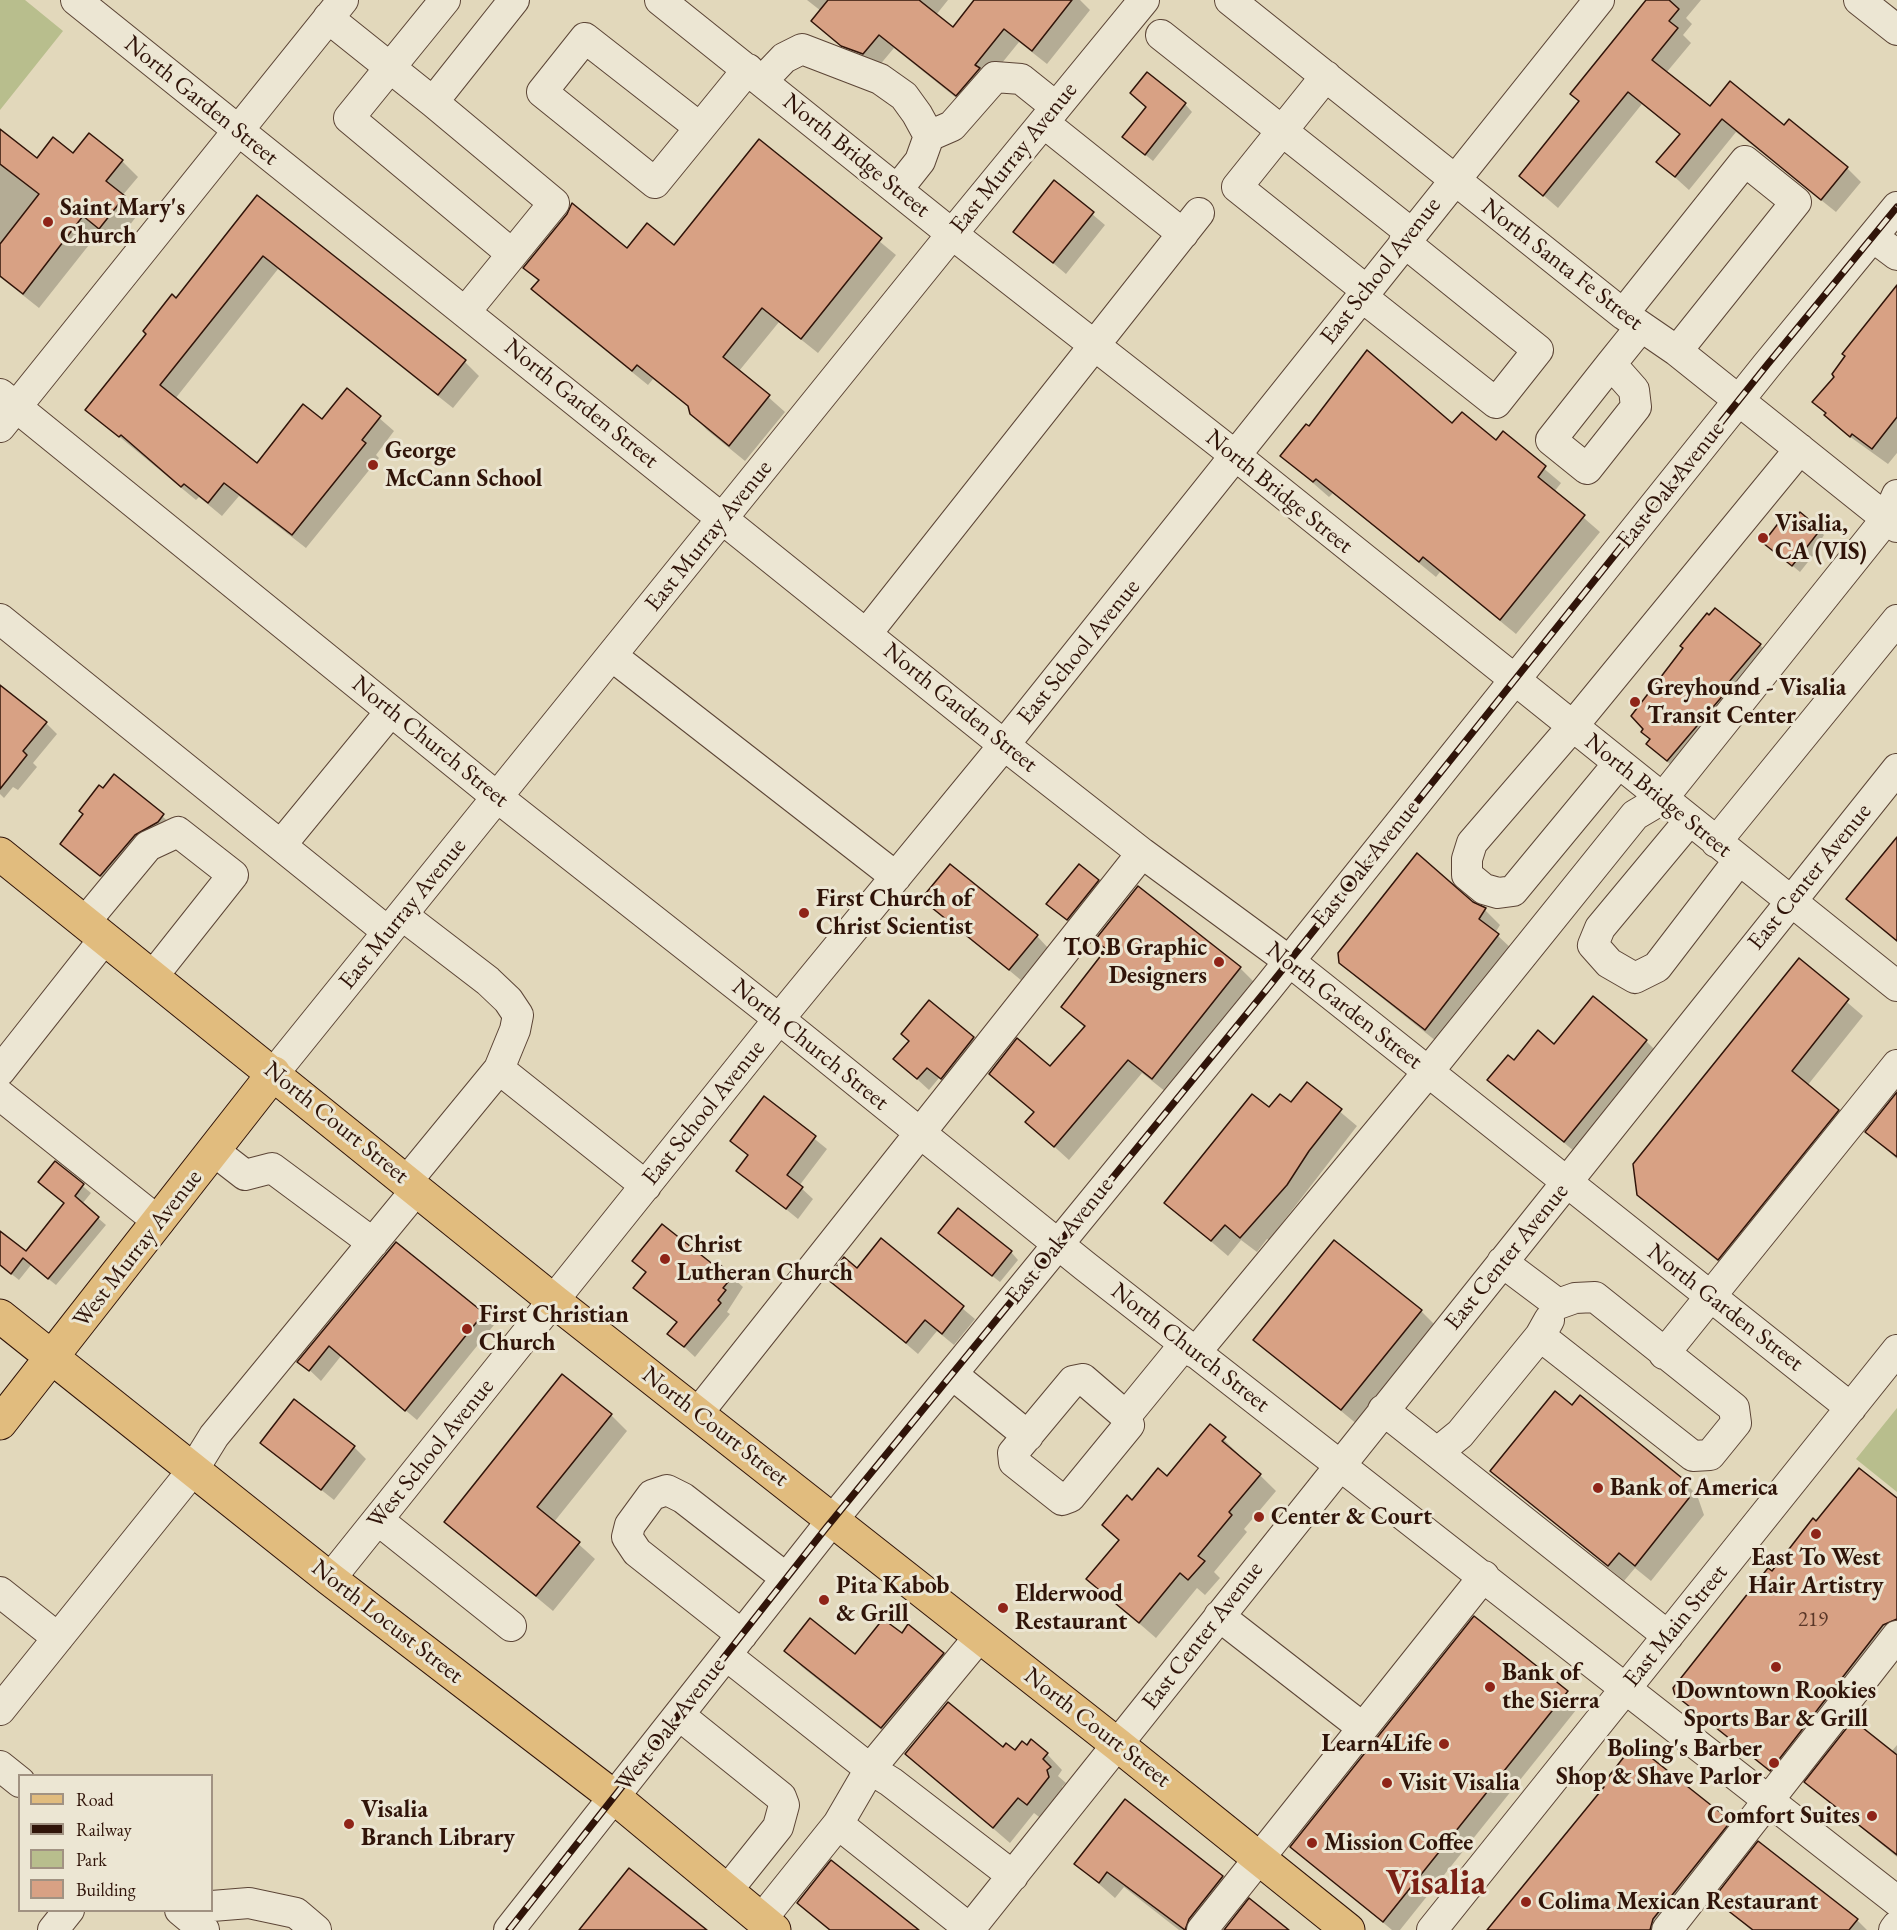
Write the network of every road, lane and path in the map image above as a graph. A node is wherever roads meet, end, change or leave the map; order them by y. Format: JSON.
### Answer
{"nodes":[{"id":1,"x":76,"y":0,"type":"edge"},
{"id":2,"x":445,"y":0,"type":"edge"},
{"id":3,"x":514,"y":0,"type":"edge"},
{"id":4,"x":660,"y":0,"type":"edge"},
{"id":5,"x":1144,"y":0,"type":"edge"},
{"id":6,"x":1230,"y":0,"type":"edge"},
{"id":7,"x":1599,"y":0,"type":"edge"},
{"id":8,"x":1859,"y":0,"type":"edge"},
{"id":9,"x":336,"y":9,"type":"edge"},
{"id":10,"x":1897,"y":30,"type":"edge"},
{"id":11,"x":1161,"y":36,"type":"dead end"},
{"id":12,"x":390,"y":67,"type":"junction"},
{"id":13,"x":755,"y":74,"type":"junction"},
{"id":14,"x":1326,"y":76,"type":"junction"},
{"id":15,"x":433,"y":102,"type":"junction"},
{"id":16,"x":1050,"y":115,"type":"junction"},
{"id":17,"x":699,"y":127,"type":"junction"},
{"id":18,"x":238,"y":130,"type":"junction"},
{"id":19,"x":1281,"y":132,"type":"junction"},
{"id":20,"x":928,"y":136,"type":"junction"},
{"id":21,"x":1454,"y":179,"type":"junction"},
{"id":22,"x":897,"y":190,"type":"junction"},
{"id":23,"x":1897,"y":207,"type":"edge"},
{"id":24,"x":952,"y":234,"type":"junction"},
{"id":25,"x":1873,"y":237,"type":"junction"},
{"id":26,"x":1407,"y":238,"type":"junction"},
{"id":27,"x":513,"y":254,"type":"junction"},
{"id":28,"x":1897,"y":255,"type":"edge"},
{"id":29,"x":1364,"y":293,"type":"junction"},
{"id":30,"x":466,"y":312,"type":"junction"},
{"id":31,"x":1631,"y":321,"type":"junction"},
{"id":32,"x":1093,"y":344,"type":"junction"},
{"id":33,"x":1677,"y":351,"type":"junction"},
{"id":34,"x":1611,"y":364,"type":"dead end"},
{"id":35,"x":1739,"y":400,"type":"junction"},
{"id":36,"x":5,"y":410,"type":"edge"},
{"id":37,"x":1800,"y":449,"type":"junction"},
{"id":38,"x":1236,"y":456,"type":"junction"},
{"id":39,"x":1894,"y":513,"type":"edge"},
{"id":40,"x":724,"y":518,"type":"junction"},
{"id":41,"x":0,"y":619,"type":"edge"},
{"id":42,"x":1897,"y":620,"type":"edge"},
{"id":43,"x":867,"y":633,"type":"junction"},
{"id":44,"x":612,"y":656,"type":"junction"},
{"id":45,"x":1514,"y":682,"type":"junction"},
{"id":46,"x":391,"y":711,"type":"junction"},
{"id":47,"x":1572,"y":727,"type":"junction"},
{"id":48,"x":1004,"y":745,"type":"junction"},
{"id":49,"x":1618,"y":764,"type":"junction"},
{"id":50,"x":1897,"y":770,"type":"edge"},
{"id":51,"x":497,"y":797,"type":"junction"},
{"id":52,"x":1662,"y":799,"type":"junction"},
{"id":53,"x":1689,"y":821,"type":"junction"},
{"id":54,"x":290,"y":834,"type":"dead end"},
{"id":55,"x":1728,"y":851,"type":"junction"},
{"id":56,"x":1142,"y":853,"type":"junction"},
{"id":57,"x":0,"y":854,"type":"edge"},
{"id":58,"x":896,"y":877,"type":"junction"},
{"id":59,"x":1791,"y":901,"type":"junction"},
{"id":60,"x":395,"y":924,"type":"junction"},
{"id":61,"x":95,"y":930,"type":"junction"},
{"id":62,"x":1289,"y":961,"type":"junction"},
{"id":63,"x":153,"y":976,"type":"junction"},
{"id":64,"x":1897,"y":986,"type":"edge"},
{"id":65,"x":779,"y":1019,"type":"junction"},
{"id":66,"x":1897,"y":1065,"type":"edge"},
{"id":67,"x":499,"y":1069,"type":"junction"},
{"id":68,"x":0,"y":1071,"type":"edge"},
{"id":69,"x":1428,"y":1072,"type":"junction"},
{"id":70,"x":274,"y":1073,"type":"junction"},
{"id":71,"x":0,"y":1095,"type":"edge"},
{"id":72,"x":919,"y":1132,"type":"junction"},
{"id":73,"x":214,"y":1151,"type":"junction"},
{"id":74,"x":1567,"y":1182,"type":"junction"},
{"id":75,"x":412,"y":1185,"type":"junction"},
{"id":76,"x":646,"y":1186,"type":"junction"},
{"id":77,"x":159,"y":1222,"type":"junction"},
{"id":78,"x":374,"y":1243,"type":"junction"},
{"id":79,"x":1057,"y":1244,"type":"junction"},
{"id":80,"x":1502,"y":1262,"type":"junction"},
{"id":81,"x":1711,"y":1296,"type":"junction"},
{"id":82,"x":554,"y":1301,"type":"junction"},
{"id":83,"x":1558,"y":1304,"type":"junction"},
{"id":84,"x":0,"y":1316,"type":"edge"},
{"id":85,"x":1540,"y":1336,"type":"junction"},
{"id":86,"x":1190,"y":1349,"type":"junction"},
{"id":87,"x":1897,"y":1350,"type":"edge"},
{"id":88,"x":1664,"y":1354,"type":"junction"},
{"id":89,"x":53,"y":1358,"type":"junction"},
{"id":90,"x":952,"y":1374,"type":"junction"},
{"id":91,"x":1851,"y":1408,"type":"junction"},
{"id":92,"x":1383,"y":1410,"type":"junction"},
{"id":93,"x":698,"y":1413,"type":"junction"},
{"id":94,"x":1126,"y":1416,"type":"junction"},
{"id":95,"x":0,"y":1423,"type":"edge"},
{"id":96,"x":1028,"y":1436,"type":"junction"},
{"id":97,"x":1435,"y":1451,"type":"junction"},
{"id":98,"x":1340,"y":1464,"type":"junction"},
{"id":99,"x":193,"y":1470,"type":"junction"},
{"id":100,"x":833,"y":1519,"type":"junction"},
{"id":101,"x":378,"y":1520,"type":"junction"},
{"id":102,"x":1484,"y":1576,"type":"junction"},
{"id":103,"x":786,"y":1578,"type":"junction"},
{"id":104,"x":330,"y":1579,"type":"junction"},
{"id":105,"x":0,"y":1592,"type":"edge"},
{"id":106,"x":1219,"y":1616,"type":"junction"},
{"id":107,"x":511,"y":1626,"type":"dead end"},
{"id":108,"x":980,"y":1636,"type":"junction"},
{"id":109,"x":1668,"y":1636,"type":"junction"},
{"id":110,"x":1897,"y":1636,"type":"edge"},
{"id":111,"x":58,"y":1638,"type":"junction"},
{"id":112,"x":734,"y":1645,"type":"junction"},
{"id":113,"x":1627,"y":1687,"type":"junction"},
{"id":114,"x":0,"y":1710,"type":"edge"},
{"id":115,"x":678,"y":1715,"type":"junction"},
{"id":116,"x":1363,"y":1728,"type":"junction"},
{"id":117,"x":1118,"y":1744,"type":"junction"},
{"id":118,"x":0,"y":1766,"type":"edge"},
{"id":119,"x":870,"y":1769,"type":"junction"},
{"id":120,"x":18,"y":1780,"type":"edge"},
{"id":121,"x":614,"y":1797,"type":"junction"},
{"id":122,"x":1767,"y":1798,"type":"junction"},
{"id":123,"x":838,"y":1824,"type":"junction"},
{"id":124,"x":1260,"y":1857,"type":"junction"},
{"id":125,"x":1013,"y":1876,"type":"junction"},
{"id":126,"x":726,"y":1892,"type":"junction"},
{"id":127,"x":1897,"y":1901,"type":"edge"},
{"id":128,"x":213,"y":1906,"type":"edge"},
{"id":129,"x":68,"y":1912,"type":"edge"},
{"id":130,"x":181,"y":1912,"type":"edge"},
{"id":131,"x":767,"y":1925,"type":"edge"},
{"id":132,"x":1897,"y":1926,"type":"edge"},
{"id":133,"x":1674,"y":1928,"type":"edge"},
{"id":134,"x":53,"y":1930,"type":"edge"},
{"id":135,"x":204,"y":1930,"type":"edge"},
{"id":136,"x":316,"y":1930,"type":"edge"},
{"id":137,"x":509,"y":1930,"type":"edge"},
{"id":138,"x":969,"y":1930,"type":"edge"},
{"id":139,"x":1202,"y":1930,"type":"edge"},
{"id":140,"x":1348,"y":1930,"type":"edge"},
{"id":141,"x":1432,"y":1930,"type":"edge"},
{"id":142,"x":1894,"y":1930,"type":"edge"}],
"edges":[{"from":1,"to":18,"type":"street","name":"North Garden Street"},
{"from":2,"to":12,"type":"street"},
{"from":3,"to":15,"type":"street"},
{"from":4,"to":13,"type":"street","name":"North Bridge Street"},
{"from":5,"to":16,"type":"street","name":"East Murray Avenue"},
{"from":6,"to":14,"type":"street","name":"North Santa Fe Street"},
{"from":7,"to":21,"type":"street","name":"East School Avenue"},
{"from":8,"to":10,"type":"street"},
{"from":9,"to":12,"type":"street"},
{"from":9,"to":18,"type":"street"},
{"from":11,"to":19,"type":"street"},
{"from":12,"to":15,"type":"street"},
{"from":12,"to":27,"type":"street"},
{"from":13,"to":17,"type":"street"},
{"from":13,"to":20,"type":"street"},
{"from":13,"to":22,"type":"street","name":"North Bridge Street"},
{"from":14,"to":19,"type":"street"},
{"from":14,"to":21,"type":"street","name":"North Santa Fe Street"},
{"from":15,"to":27,"type":"street"},
{"from":16,"to":20,"type":"street"},
{"from":16,"to":24,"type":"street","name":"East Murray Avenue"},
{"from":16,"to":32,"type":"street"},
{"from":17,"to":17,"type":"street"},
{"from":18,"to":30,"type":"street","name":"North Garden Street"},
{"from":18,"to":36,"type":"street"},
{"from":19,"to":26,"type":"street"},
{"from":19,"to":29,"type":"street"},
{"from":20,"to":22,"type":"street"},
{"from":21,"to":26,"type":"street","name":"East School Avenue"},
{"from":21,"to":31,"type":"street","name":"North Santa Fe Street"},
{"from":22,"to":24,"type":"street","name":"North Bridge Street"},
{"from":23,"to":25,"type":"street","name":"East Oak Avenue"},
{"from":24,"to":32,"type":"street","name":"North Bridge Street"},
{"from":24,"to":40,"type":"street","name":"East Murray Avenue"},
{"from":25,"to":28,"type":"street"},
{"from":25,"to":35,"type":"street","name":"East Oak Avenue"},
{"from":26,"to":29,"type":"street","name":"East School Avenue"},
{"from":26,"to":29,"type":"street"},
{"from":27,"to":30,"type":"street"},
{"from":29,"to":38,"type":"street","name":"East School Avenue"},
{"from":30,"to":40,"type":"street","name":"North Garden Street"},
{"from":31,"to":33,"type":"street","name":"North Santa Fe Street"},
{"from":31,"to":33,"type":"street"},
{"from":31,"to":34,"type":"street"},
{"from":32,"to":38,"type":"street","name":"North Bridge Street"},
{"from":32,"to":43,"type":"street"},
{"from":33,"to":35,"type":"street","name":"North Santa Fe Street"},
{"from":35,"to":37,"type":"street","name":"North Santa Fe Street"},
{"from":35,"to":45,"type":"street","name":"East Oak Avenue"},
{"from":36,"to":46,"type":"street","name":"North Church Street"},
{"from":37,"to":39,"type":"street","name":"North Santa Fe Street"},
{"from":37,"to":47,"type":"street"},
{"from":38,"to":45,"type":"street","name":"North Bridge Street"},
{"from":38,"to":48,"type":"street","name":"East School Avenue"},
{"from":39,"to":52,"type":"street"},
{"from":40,"to":43,"type":"street","name":"North Garden Street"},
{"from":40,"to":44,"type":"street","name":"East Murray Avenue"},
{"from":41,"to":60,"type":"street"},
{"from":42,"to":55,"type":"street"},
{"from":43,"to":48,"type":"street","name":"North Garden Street"},
{"from":44,"to":51,"type":"street","name":"East Murray Avenue"},
{"from":44,"to":58,"type":"street"},
{"from":45,"to":47,"type":"street","name":"North Bridge Street"},
{"from":45,"to":62,"type":"street","name":"East Oak Avenue"},
{"from":46,"to":51,"type":"street","name":"North Church Street"},
{"from":46,"to":54,"type":"street"},
{"from":47,"to":49,"type":"street","name":"North Bridge Street"},
{"from":47,"to":49,"type":"street"},
{"from":48,"to":56,"type":"street","name":"North Garden Street"},
{"from":48,"to":58,"type":"street","name":"East School Avenue"},
{"from":49,"to":52,"type":"street","name":"North Bridge Street"},
{"from":50,"to":59,"type":"street","name":"East Center Avenue"},
{"from":51,"to":60,"type":"street","name":"East Murray Avenue"},
{"from":51,"to":65,"type":"street","name":"North Church Street"},
{"from":52,"to":53,"type":"street","name":"North Bridge Street"},
{"from":52,"to":69,"type":"street"},
{"from":53,"to":55,"type":"street","name":"North Bridge Street"},
{"from":53,"to":55,"type":"street"},
{"from":55,"to":59,"type":"street","name":"North Bridge Street"},
{"from":56,"to":62,"type":"street","name":"North Garden Street"},
{"from":56,"to":72,"type":"street"},
{"from":57,"to":61,"type":"main road","name":"North Court Street"},
{"from":58,"to":65,"type":"street","name":"East School Avenue"},
{"from":59,"to":64,"type":"street","name":"North Bridge Street"},
{"from":59,"to":74,"type":"street","name":"East Center Avenue"},
{"from":60,"to":67,"type":"street"},
{"from":60,"to":70,"type":"street","name":"East Murray Avenue"},
{"from":61,"to":63,"type":"main road","name":"North Court Street"},
{"from":61,"to":63,"type":"street"},
{"from":61,"to":68,"type":"street"},
{"from":62,"to":69,"type":"street","name":"North Garden Street"},
{"from":62,"to":79,"type":"street","name":"East Oak Avenue"},
{"from":63,"to":70,"type":"main road","name":"North Court Street"},
{"from":65,"to":72,"type":"street","name":"North Church Street"},
{"from":65,"to":76,"type":"street","name":"East School Avenue"},
{"from":66,"to":81,"type":"street"},
{"from":67,"to":75,"type":"street"},
{"from":67,"to":76,"type":"street"},
{"from":69,"to":74,"type":"street","name":"North Garden Street"},
{"from":69,"to":86,"type":"street"},
{"from":70,"to":73,"type":"main road","name":"West Murray Avenue"},
{"from":70,"to":75,"type":"main road","name":"North Court Street"},
{"from":71,"to":77,"type":"street"},
{"from":72,"to":79,"type":"street","name":"North Church Street"},
{"from":72,"to":93,"type":"street"},
{"from":73,"to":77,"type":"main road","name":"West Murray Avenue"},
{"from":73,"to":78,"type":"street"},
{"from":74,"to":80,"type":"street","name":"East Center Avenue"},
{"from":74,"to":81,"type":"street","name":"North Garden Street"},
{"from":75,"to":78,"type":"street"},
{"from":75,"to":82,"type":"main road","name":"North Court Street"},
{"from":76,"to":82,"type":"street","name":"East School Avenue"},
{"from":77,"to":89,"type":"main road","name":"West Murray Avenue"},
{"from":78,"to":99,"type":"street"},
{"from":79,"to":86,"type":"street","name":"North Church Street"},
{"from":79,"to":90,"type":"street","name":"East Oak Avenue"},
{"from":80,"to":83,"type":"street"},
{"from":80,"to":92,"type":"street","name":"East Center Avenue"},
{"from":81,"to":88,"type":"street"},
{"from":81,"to":91,"type":"street","name":"North Garden Street"},
{"from":82,"to":93,"type":"main road","name":"North Court Street"},
{"from":82,"to":101,"type":"street","name":"West School Avenue"},
{"from":83,"to":85,"type":"street"},
{"from":83,"to":88,"type":"street"},
{"from":84,"to":89,"type":"main road","name":"North Locust Street"},
{"from":85,"to":88,"type":"street"},
{"from":85,"to":97,"type":"street"},
{"from":86,"to":94,"type":"street"},
{"from":86,"to":98,"type":"street","name":"North Church Street"},
{"from":87,"to":91,"type":"street","name":"East Main Street"},
{"from":89,"to":95,"type":"main road","name":"West Murray Avenue"},
{"from":89,"to":99,"type":"main road","name":"North Locust Street"},
{"from":90,"to":96,"type":"street"},
{"from":90,"to":100,"type":"street","name":"East Oak Avenue"},
{"from":91,"to":109,"type":"street","name":"East Main Street"},
{"from":92,"to":97,"type":"street"},
{"from":92,"to":98,"type":"street","name":"East Center Avenue"},
{"from":93,"to":100,"type":"main road","name":"North Court Street"},
{"from":94,"to":96,"type":"street"},
{"from":94,"to":96,"type":"street"},
{"from":97,"to":109,"type":"street"},
{"from":98,"to":102,"type":"street","name":"North Church Street"},
{"from":98,"to":106,"type":"street","name":"East Center Avenue"},
{"from":99,"to":104,"type":"main road","name":"North Locust Street"},
{"from":99,"to":111,"type":"street"},
{"from":100,"to":103,"type":"street","name":"West Oak Avenue"},
{"from":100,"to":108,"type":"main road","name":"North Court Street"},
{"from":101,"to":104,"type":"street","name":"West School Avenue"},
{"from":101,"to":107,"type":"street"},
{"from":102,"to":113,"type":"street","name":"North Church Street"},
{"from":102,"to":116,"type":"street"},
{"from":103,"to":112,"type":"street","name":"West Oak Avenue"},
{"from":103,"to":112,"type":"street"},
{"from":104,"to":121,"type":"main road","name":"North Locust Street"},
{"from":105,"to":111,"type":"street"},
{"from":106,"to":116,"type":"street"},
{"from":106,"to":117,"type":"street","name":"East Center Avenue"},
{"from":108,"to":117,"type":"main road","name":"North Court Street"},
{"from":108,"to":119,"type":"street"},
{"from":109,"to":113,"type":"street","name":"East Main Street"},
{"from":110,"to":122,"type":"street"},
{"from":111,"to":114,"type":"street"},
{"from":112,"to":115,"type":"street","name":"West Oak Avenue"},
{"from":112,"to":119,"type":"street"},
{"from":113,"to":122,"type":"street","name":"North Church Street"},
{"from":113,"to":141,"type":"street","name":"East Main Street"},
{"from":115,"to":121,"type":"street","name":"West Oak Avenue"},
{"from":115,"to":126,"type":"street"},
{"from":116,"to":124,"type":"street"},
{"from":117,"to":124,"type":"main road","name":"North Court Street"},
{"from":117,"to":125,"type":"street","name":"East Center Avenue"},
{"from":118,"to":120,"type":"street"},
{"from":119,"to":123,"type":"street"},
{"from":119,"to":125,"type":"street"},
{"from":121,"to":126,"type":"main road","name":"North Locust Street"},
{"from":121,"to":137,"type":"street","name":"West Oak Avenue"},
{"from":122,"to":127,"type":"street","name":"North Church Street"},
{"from":122,"to":133,"type":"street"},
{"from":123,"to":131,"type":"street"},
{"from":123,"to":138,"type":"street"},
{"from":124,"to":139,"type":"street"},
{"from":124,"to":140,"type":"main road","name":"North Court Street"},
{"from":125,"to":138,"type":"street","name":"East Center Avenue"},
{"from":126,"to":131,"type":"main road","name":"North Locust Street"},
{"from":128,"to":136,"type":"street"},
{"from":129,"to":134,"type":"street"},
{"from":130,"to":135,"type":"street"},
{"from":132,"to":142,"type":"street"}]}
